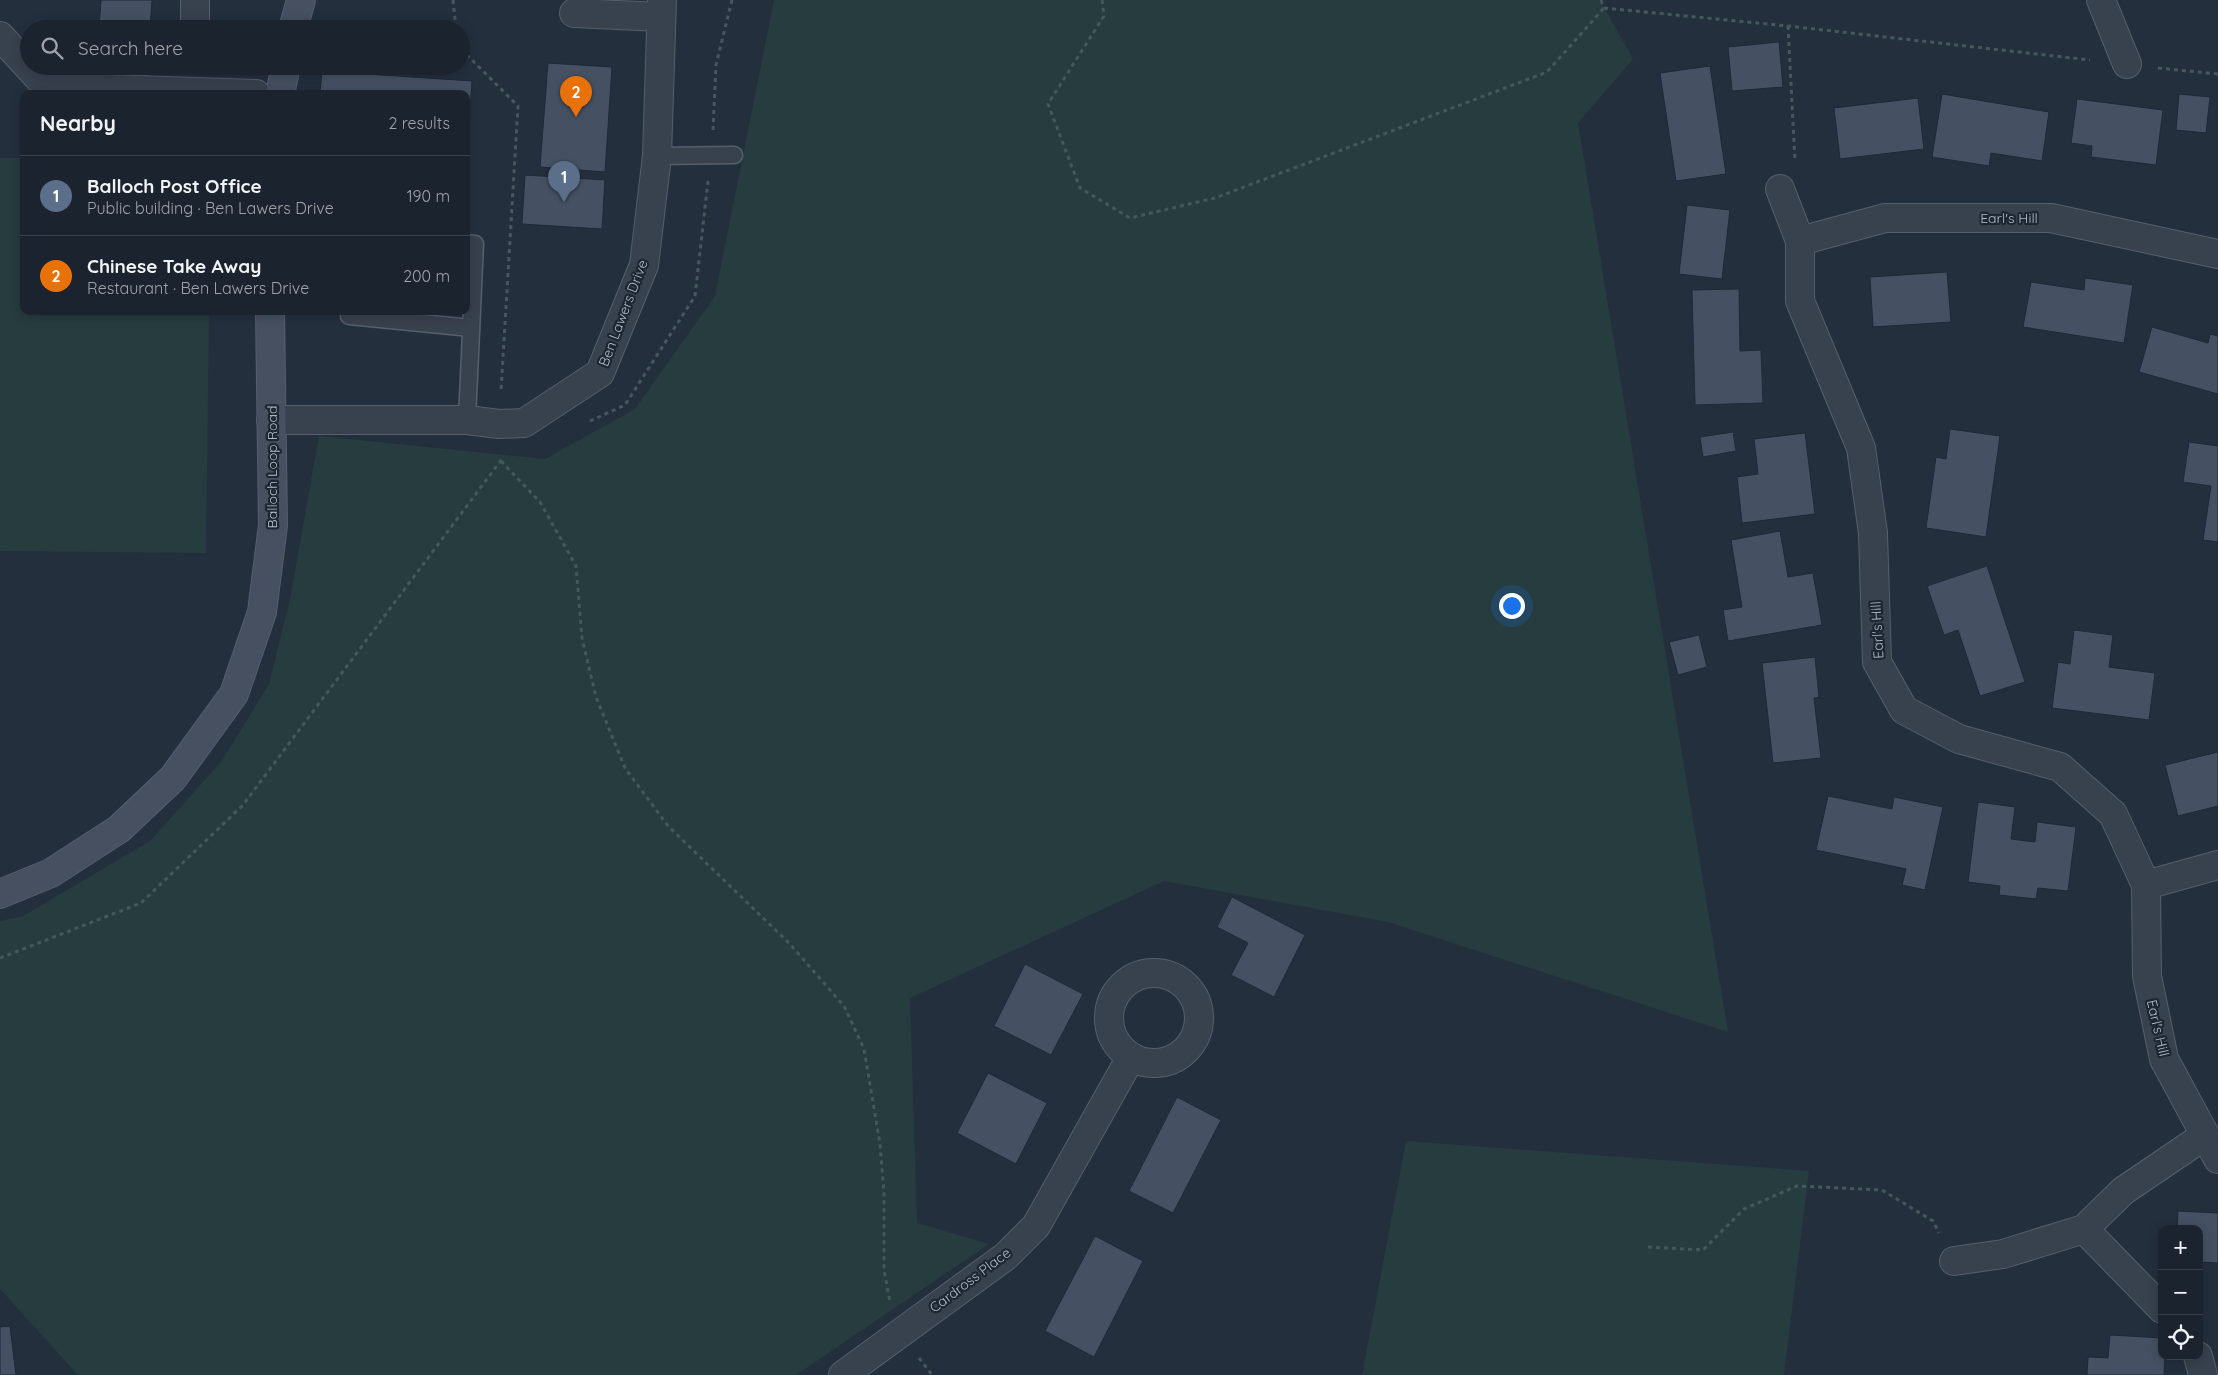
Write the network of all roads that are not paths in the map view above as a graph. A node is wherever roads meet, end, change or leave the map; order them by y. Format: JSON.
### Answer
{"nodes":[{"id":1,"x":195,"y":0,"type":"edge"},
{"id":2,"x":301,"y":0,"type":"edge"},
{"id":3,"x":2101,"y":0,"type":"edge"},
{"id":4,"x":662,"y":8,"type":"edge"},
{"id":5,"x":574,"y":13,"type":"dead end"},
{"id":6,"x":195,"y":20,"type":"edge"},
{"id":7,"x":295,"y":20,"type":"edge"},
{"id":8,"x":0,"y":36,"type":"edge"},
{"id":9,"x":20,"y":57,"type":"edge"},
{"id":10,"x":2127,"y":64,"type":"road end"},
{"id":11,"x":37,"y":75,"type":"edge"},
{"id":12,"x":284,"y":75,"type":"edge"},
{"id":13,"x":152,"y":90,"type":"edge"},
{"id":14,"x":281,"y":90,"type":"edge"},
{"id":15,"x":734,"y":154,"type":"dead end"},
{"id":16,"x":656,"y":156,"type":"junction"},
{"id":17,"x":1780,"y":189,"type":"road end"},
{"id":18,"x":1800,"y":242,"type":"junction"},
{"id":19,"x":470,"y":243,"type":"edge"},
{"id":20,"x":2218,"y":254,"type":"edge"},
{"id":21,"x":270,"y":315,"type":"edge"},
{"id":22,"x":350,"y":316,"type":"dead end"},
{"id":23,"x":471,"y":328,"type":"junction"},
{"id":24,"x":272,"y":420,"type":"junction"},
{"id":25,"x":467,"y":420,"type":"junction"},
{"id":26,"x":2218,"y":865,"type":"edge"},
{"id":27,"x":2146,"y":885,"type":"junction"},
{"id":28,"x":0,"y":894,"type":"edge"},
{"id":29,"x":1131,"y":1057,"type":"dead end"},
{"id":30,"x":2204,"y":1136,"type":"junction"},
{"id":31,"x":2218,"y":1159,"type":"edge"},
{"id":32,"x":2084,"y":1229,"type":"junction"},
{"id":33,"x":1954,"y":1260,"type":"road end"},
{"id":34,"x":2158,"y":1305,"type":"edge"},
{"id":35,"x":2199,"y":1360,"type":"edge"},
{"id":36,"x":843,"y":1375,"type":"edge"},
{"id":37,"x":2203,"y":1375,"type":"edge"}],
"edges":[{"from":1,"to":6,"type":"street"},
{"from":2,"to":7,"type":"street"},
{"from":3,"to":10,"type":"street"},
{"from":4,"to":5,"type":"street"},
{"from":4,"to":16,"type":"street","name":"Ben Lawers Drive"},
{"from":8,"to":9,"type":"street"},
{"from":11,"to":13,"type":"street"},
{"from":12,"to":14,"type":"street"},
{"from":15,"to":16,"type":"lane"},
{"from":16,"to":25,"type":"street","name":"Ben Lawers Drive"},
{"from":17,"to":18,"type":"street","name":"Earl's Hill"},
{"from":18,"to":20,"type":"street","name":"Earl's Hill"},
{"from":18,"to":27,"type":"street","name":"Earl's Hill"},
{"from":19,"to":23,"type":"lane"},
{"from":21,"to":24,"type":"street","name":"Balloch Loop Road"},
{"from":22,"to":23,"type":"lane"},
{"from":23,"to":25,"type":"lane"},
{"from":24,"to":25,"type":"street","name":"Ben Lawers Drive"},
{"from":24,"to":28,"type":"street","name":"Balloch Loop Road"},
{"from":26,"to":27,"type":"street"},
{"from":27,"to":30,"type":"street","name":"Earl's Hill"},
{"from":29,"to":36,"type":"street","name":"Cardross Place"},
{"from":30,"to":31,"type":"street","name":"Earl's Hill"},
{"from":30,"to":32,"type":"street"},
{"from":32,"to":33,"type":"street"},
{"from":32,"to":34,"type":"street"},
{"from":35,"to":37,"type":"street"}]}
